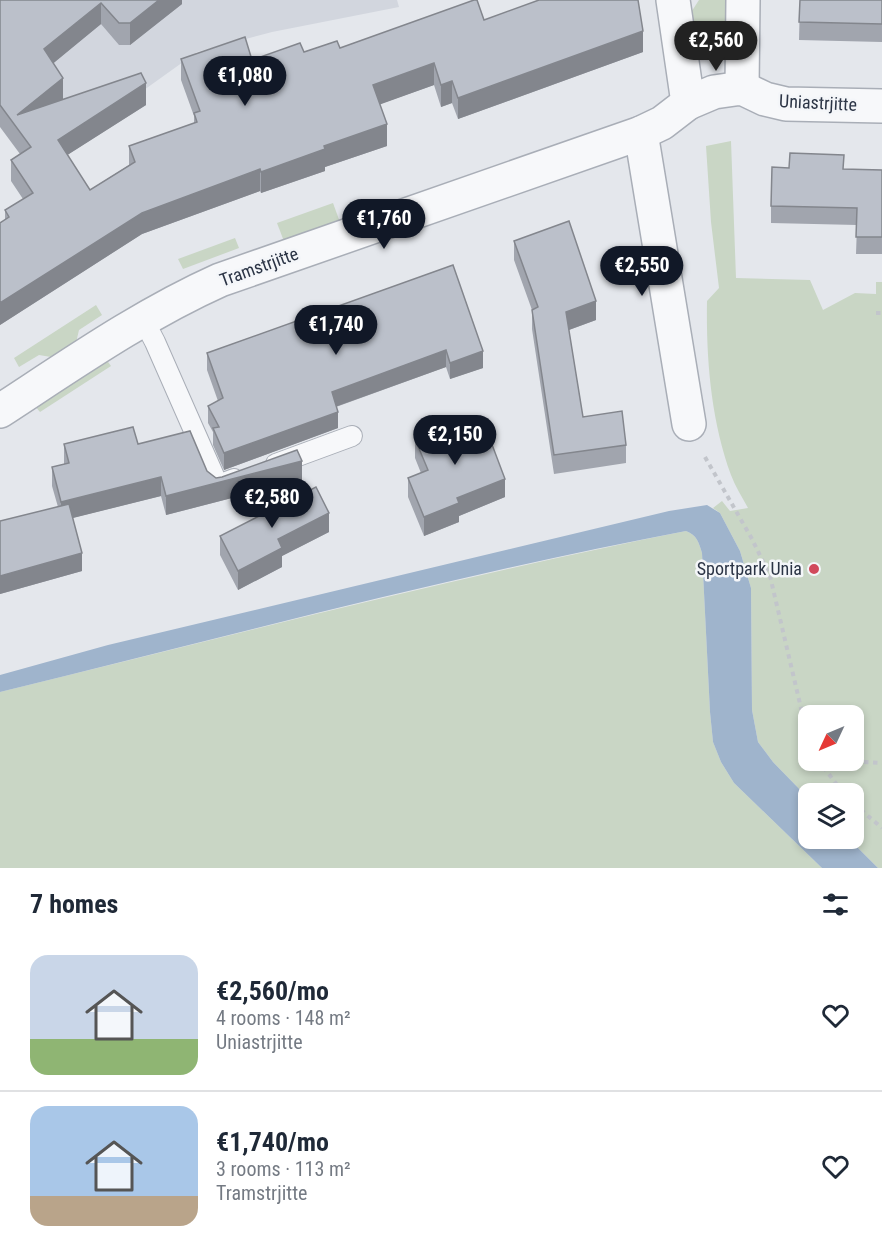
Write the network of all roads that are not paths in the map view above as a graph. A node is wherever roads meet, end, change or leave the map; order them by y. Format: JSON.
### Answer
{"nodes":[{"id":1,"x":673,"y":0,"type":"edge"},
{"id":2,"x":743,"y":0,"type":"edge"},
{"id":3,"x":742,"y":88,"type":"junction"},
{"id":4,"x":688,"y":103,"type":"junction"},
{"id":5,"x":882,"y":106,"type":"edge"},
{"id":6,"x":641,"y":133,"type":"junction"},
{"id":7,"x":143,"y":319,"type":"junction"},
{"id":8,"x":0,"y":411,"type":"edge"},
{"id":9,"x":688,"y":424,"type":"road end"},
{"id":10,"x":352,"y":436,"type":"dead end"}],
"edges":[{"from":1,"to":4,"type":"street"},
{"from":2,"to":3,"type":"street"},
{"from":3,"to":4,"type":"street"},
{"from":3,"to":5,"type":"street","name":"Uniastrjitte"},
{"from":4,"to":6,"type":"street","name":"Tramstrjitte"},
{"from":6,"to":7,"type":"street","name":"Tramstrjitte"},
{"from":6,"to":9,"type":"street"},
{"from":7,"to":8,"type":"street","name":"Tramstrjitte"},
{"from":7,"to":10,"type":"lane"}]}
